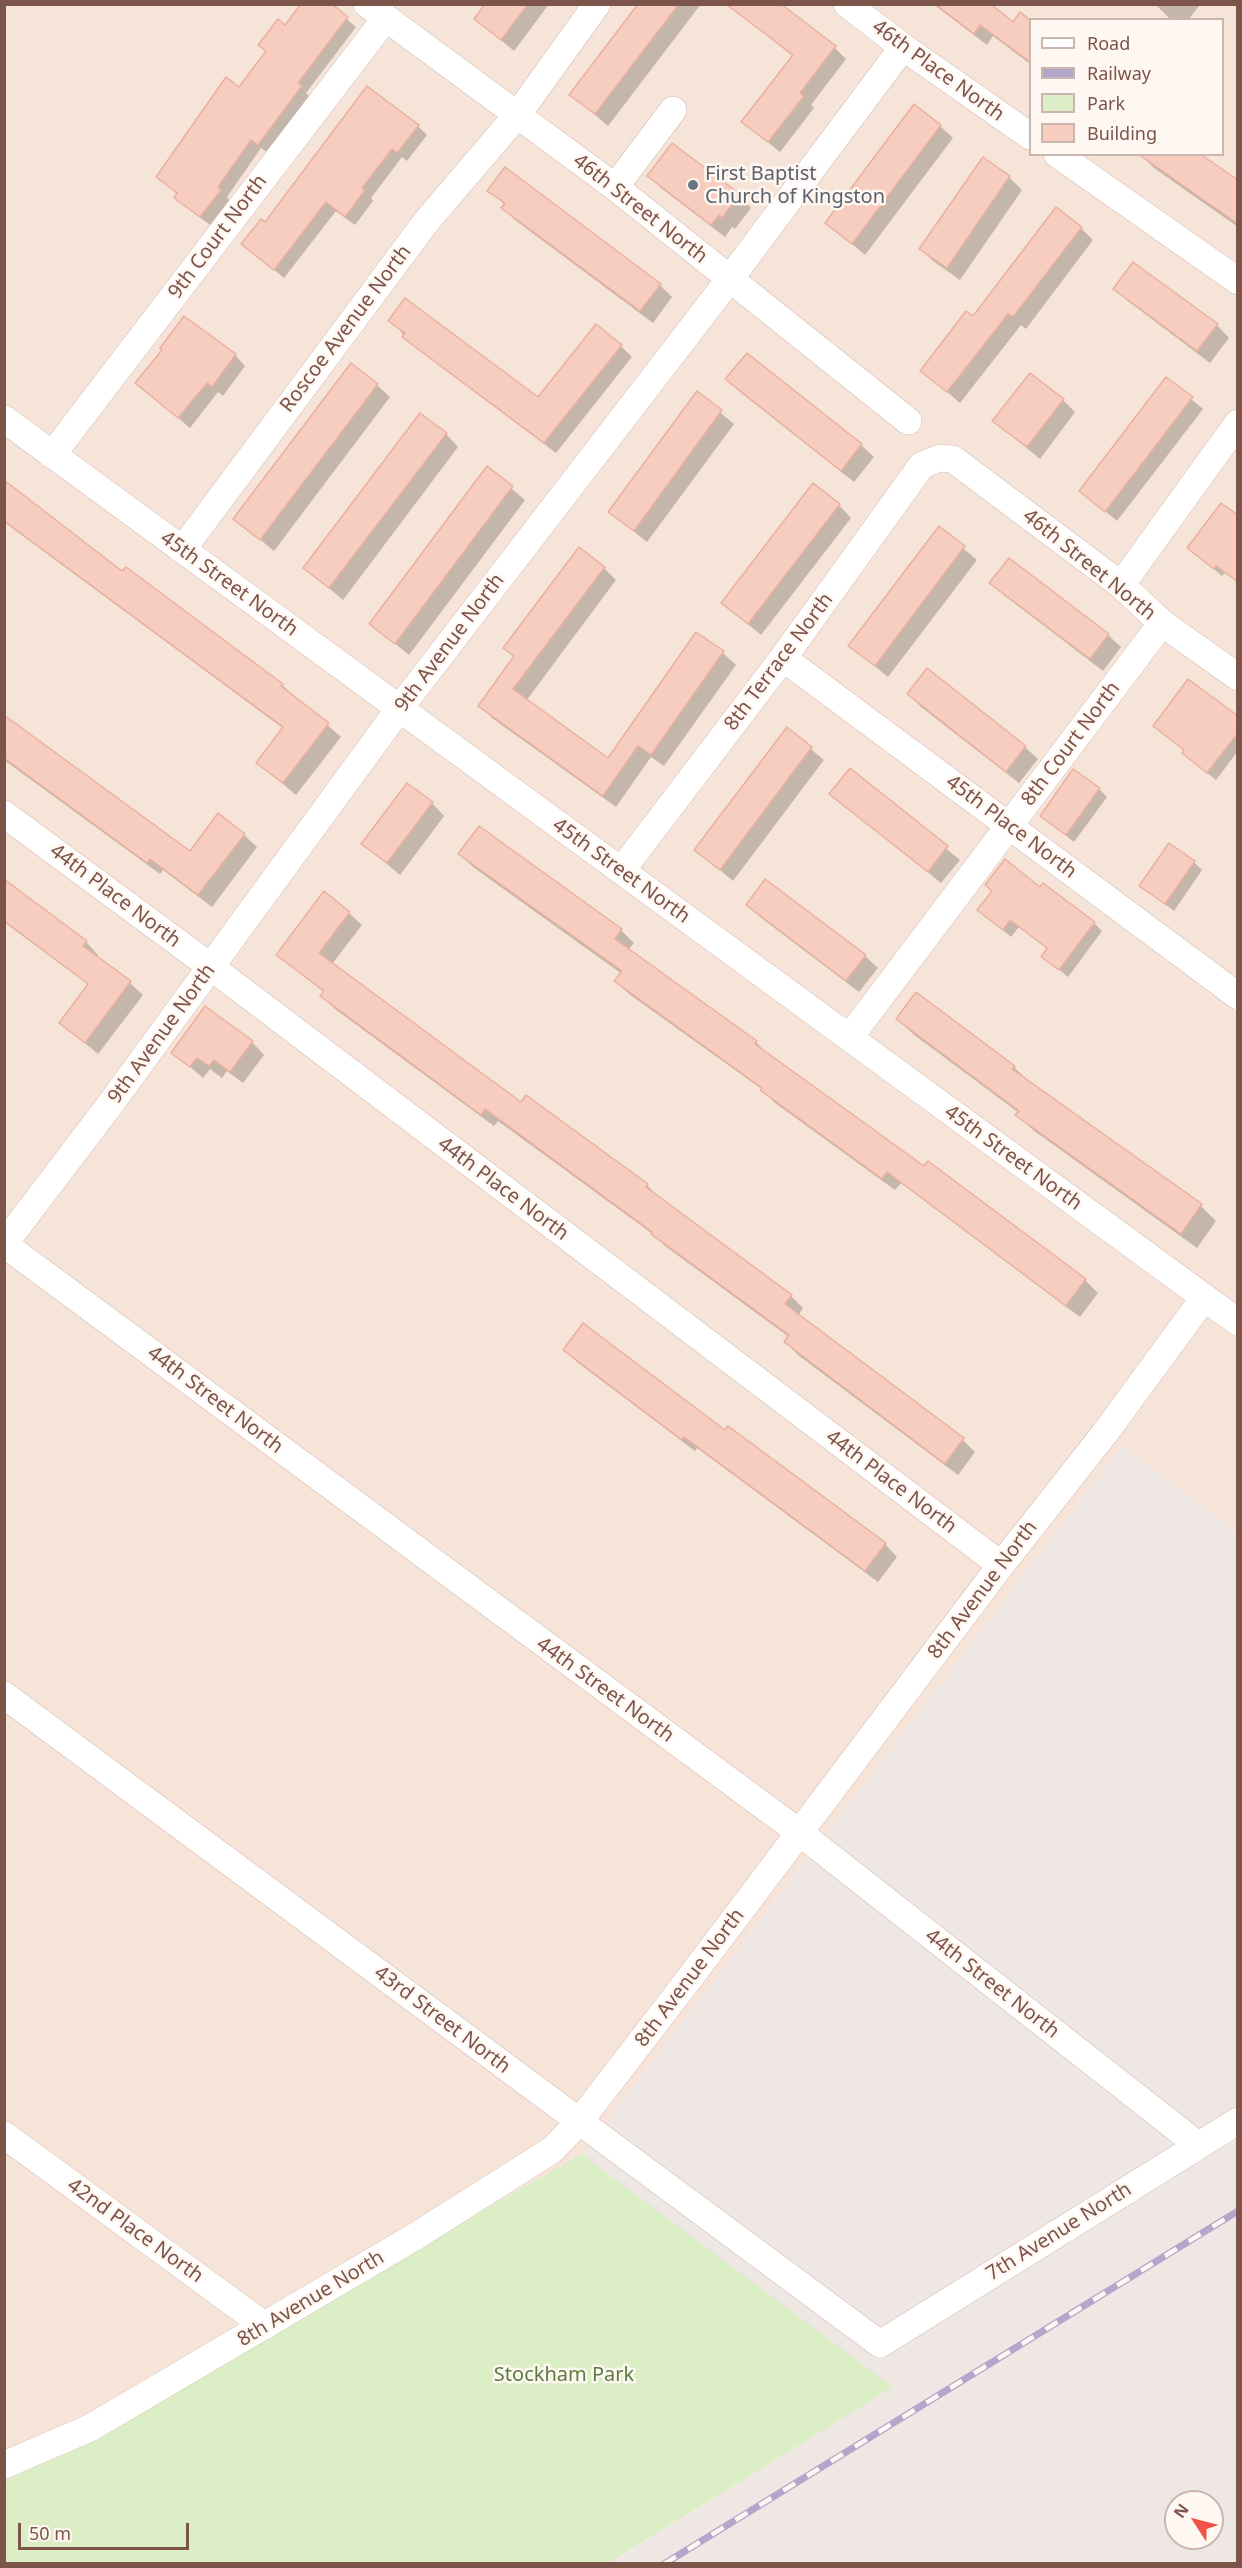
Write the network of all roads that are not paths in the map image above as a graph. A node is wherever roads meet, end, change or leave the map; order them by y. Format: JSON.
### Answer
{"nodes":[{"id":1,"x":597,"y":4,"type":"edge"},
{"id":2,"x":847,"y":4,"type":"edge"},
{"id":3,"x":376,"y":12,"type":"edge"},
{"id":4,"x":903,"y":47,"type":"junction"},
{"id":5,"x":674,"y":110,"type":"dead end"},
{"id":6,"x":518,"y":114,"type":"junction"},
{"id":7,"x":1029,"y":135,"type":"edge"},
{"id":8,"x":1060,"y":156,"type":"edge"},
{"id":9,"x":615,"y":187,"type":"junction"},
{"id":10,"x":729,"y":280,"type":"junction"},
{"id":11,"x":1238,"y":281,"type":"edge"},
{"id":12,"x":4,"y":419,"type":"edge"},
{"id":13,"x":908,"y":421,"type":"dead end"},
{"id":14,"x":1238,"y":423,"type":"edge"},
{"id":15,"x":52,"y":455,"type":"junction"},
{"id":16,"x":940,"y":458,"type":"joint"},
{"id":17,"x":182,"y":549,"type":"junction"},
{"id":18,"x":1121,"y":585,"type":"junction"},
{"id":19,"x":1162,"y":623,"type":"junction"},
{"id":20,"x":783,"y":658,"type":"junction"},
{"id":21,"x":1238,"y":677,"type":"edge"},
{"id":22,"x":399,"y":709,"type":"junction"},
{"id":23,"x":4,"y":814,"type":"edge"},
{"id":24,"x":1010,"y":825,"type":"junction"},
{"id":25,"x":621,"y":871,"type":"junction"},
{"id":26,"x":211,"y":968,"type":"junction"},
{"id":27,"x":1238,"y":996,"type":"edge"},
{"id":28,"x":849,"y":1038,"type":"junction"},
{"id":29,"x":4,"y":1244,"type":"edge"},
{"id":30,"x":1204,"y":1298,"type":"junction"},
{"id":31,"x":1238,"y":1322,"type":"edge"},
{"id":32,"x":1001,"y":1565,"type":"junction"},
{"id":33,"x":4,"y":1695,"type":"edge"},
{"id":34,"x":800,"y":1833,"type":"junction"},
{"id":35,"x":1238,"y":2121,"type":"edge"},
{"id":36,"x":579,"y":2122,"type":"junction"},
{"id":37,"x":4,"y":2135,"type":"edge"},
{"id":38,"x":1198,"y":2145,"type":"junction"},
{"id":39,"x":265,"y":2326,"type":"junction"},
{"id":40,"x":880,"y":2344,"type":"joint"},
{"id":41,"x":4,"y":2465,"type":"edge"}],
"edges":[{"from":1,"to":6,"type":"street","name":"Roscoe Avenue North"},
{"from":2,"to":4,"type":"street","name":"46th Place North"},
{"from":3,"to":6,"type":"street","name":"46th Street North"},
{"from":3,"to":15,"type":"street","name":"9th Court North"},
{"from":4,"to":7,"type":"street","name":"46th Place North"},
{"from":4,"to":10,"type":"street","name":"9th Avenue North"},
{"from":5,"to":9,"type":"street"},
{"from":6,"to":9,"type":"street","name":"46th Street North"},
{"from":6,"to":17,"type":"street","name":"Roscoe Avenue North"},
{"from":8,"to":11,"type":"street"},
{"from":9,"to":10,"type":"street","name":"46th Street North"},
{"from":10,"to":13,"type":"street","name":"46th Street North"},
{"from":10,"to":22,"type":"street","name":"9th Avenue North"},
{"from":12,"to":15,"type":"street","name":"45th Street North"},
{"from":14,"to":18,"type":"street"},
{"from":15,"to":17,"type":"street","name":"45th Street North"},
{"from":16,"to":18,"type":"street","name":"46th Street North"},
{"from":16,"to":20,"type":"street","name":"8th Terrace North"},
{"from":17,"to":22,"type":"street","name":"45th Street North"},
{"from":18,"to":19,"type":"street","name":"46th Street North"},
{"from":19,"to":21,"type":"street","name":"46th Street North"},
{"from":19,"to":24,"type":"street","name":"8th Court North"},
{"from":20,"to":24,"type":"street","name":"45th Place North"},
{"from":20,"to":25,"type":"street","name":"8th Terrace North"},
{"from":22,"to":25,"type":"street","name":"45th Street North"},
{"from":22,"to":26,"type":"street","name":"9th Avenue North"},
{"from":23,"to":26,"type":"street","name":"44th Place North"},
{"from":24,"to":27,"type":"street","name":"45th Place North"},
{"from":24,"to":28,"type":"street","name":"8th Court North"},
{"from":25,"to":28,"type":"street","name":"45th Street North"},
{"from":26,"to":29,"type":"street","name":"9th Avenue North"},
{"from":26,"to":32,"type":"street","name":"44th Place North"},
{"from":28,"to":30,"type":"street","name":"45th Street North"},
{"from":29,"to":34,"type":"street","name":"44th Street North"},
{"from":30,"to":31,"type":"street","name":"45th Street North"},
{"from":30,"to":32,"type":"street","name":"8th Avenue North"},
{"from":32,"to":34,"type":"street","name":"8th Avenue North"},
{"from":33,"to":36,"type":"street","name":"43rd Street North"},
{"from":34,"to":36,"type":"street","name":"8th Avenue North"},
{"from":34,"to":38,"type":"street","name":"44th Street North"},
{"from":35,"to":38,"type":"street","name":"7th Avenue North"},
{"from":36,"to":39,"type":"street","name":"8th Avenue North"},
{"from":36,"to":40,"type":"street","name":"43rd Street North"},
{"from":37,"to":39,"type":"street","name":"42nd Place North"},
{"from":38,"to":40,"type":"street","name":"7th Avenue North"},
{"from":39,"to":41,"type":"street","name":"8th Avenue North"}]}
